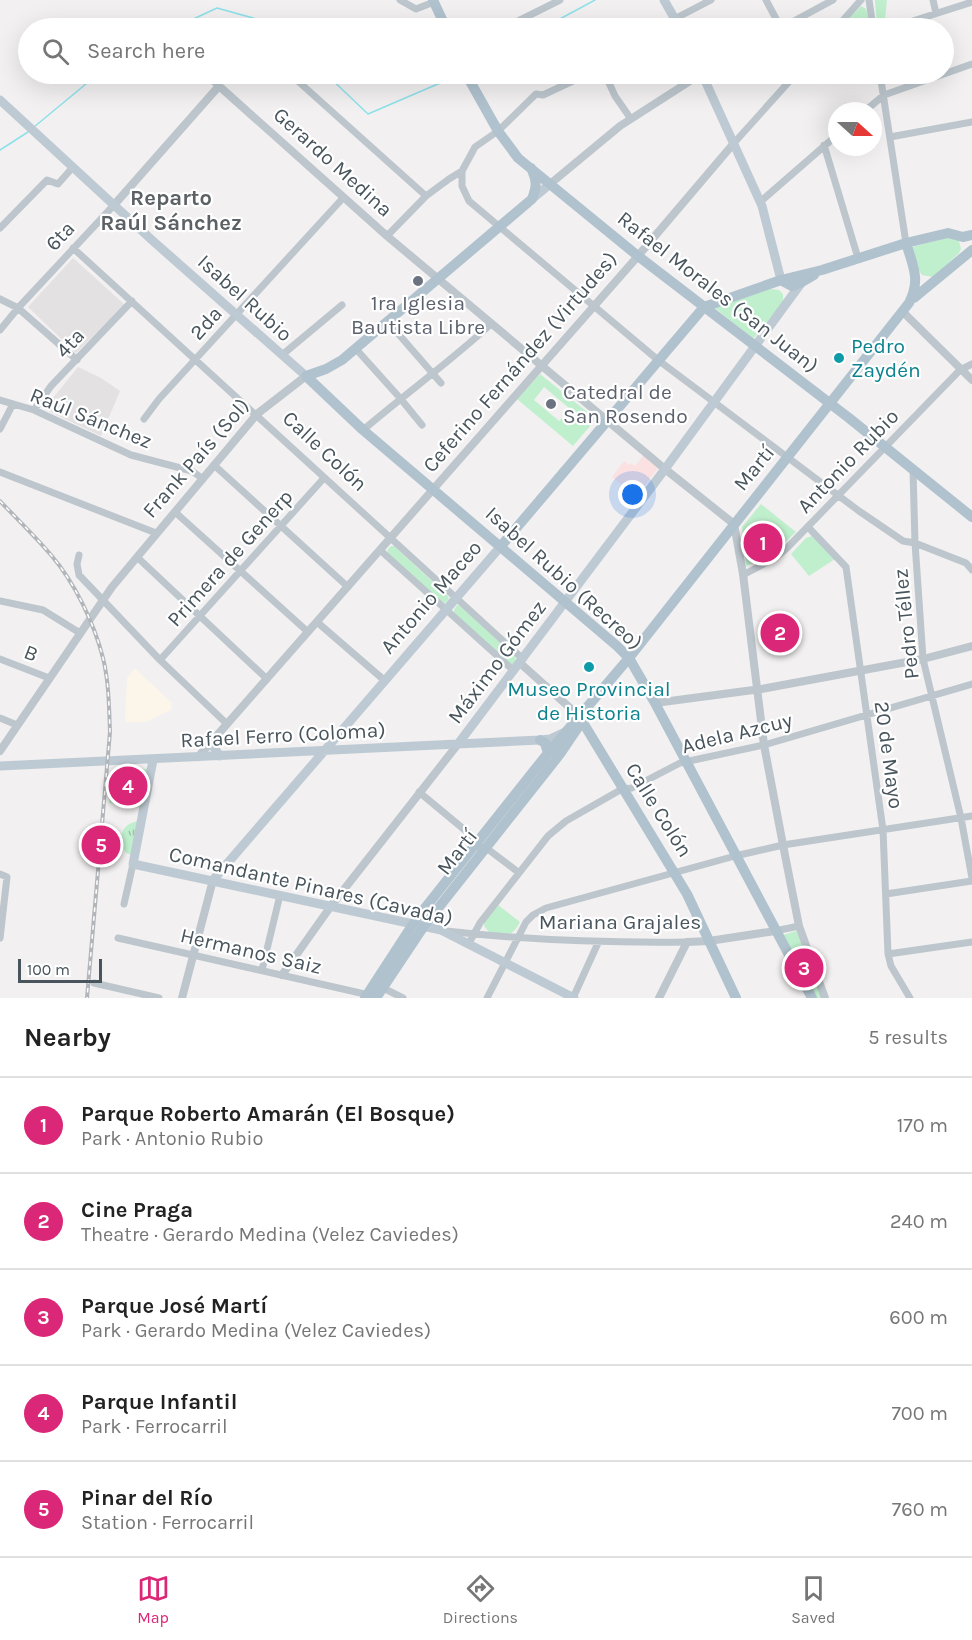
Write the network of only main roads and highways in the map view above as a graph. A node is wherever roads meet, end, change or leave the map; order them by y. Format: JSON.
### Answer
{"nodes":[{"id":1,"x":664,"y":0,"type":"edge"},
{"id":2,"x":434,"y":1,"type":"edge"},
{"id":3,"x":442,"y":18,"type":"edge"},
{"id":4,"x":674,"y":18,"type":"edge"},
{"id":5,"x":472,"y":84,"type":"edge"},
{"id":6,"x":707,"y":84,"type":"edge"},
{"id":7,"x":0,"y":100,"type":"edge"},
{"id":8,"x":531,"y":168,"type":"junction"},
{"id":9,"x":550,"y":184,"type":"junction"},
{"id":10,"x":532,"y":199,"type":"junction"},
{"id":11,"x":967,"y":236,"type":"edge"},
{"id":12,"x":906,"y":243,"type":"junction"},
{"id":13,"x":969,"y":252,"type":"edge"},
{"id":14,"x":822,"y":270,"type":"junction"},
{"id":15,"x":916,"y":279,"type":"junction"},
{"id":16,"x":781,"y":280,"type":"junction"},
{"id":17,"x":802,"y":282,"type":"junction"},
{"id":18,"x":931,"y":283,"type":"junction"},
{"id":19,"x":704,"y":307,"type":"junction"},
{"id":20,"x":906,"y":307,"type":"junction"},
{"id":21,"x":756,"y":346,"type":"junction"},
{"id":22,"x":306,"y":376,"type":"junction"},
{"id":23,"x":830,"y":404,"type":"junction"},
{"id":24,"x":972,"y":517,"type":"edge"},
{"id":25,"x":501,"y":546,"type":"junction"},
{"id":26,"x":566,"y":602,"type":"junction"},
{"id":27,"x":629,"y":658,"type":"junction"},
{"id":28,"x":578,"y":725,"type":"junction"},
{"id":29,"x":338,"y":735,"type":"junction"},
{"id":30,"x":214,"y":739,"type":"road end"},
{"id":31,"x":458,"y":744,"type":"junction"},
{"id":32,"x":551,"y":746,"type":"junction"},
{"id":33,"x":343,"y":749,"type":"junction"},
{"id":34,"x":324,"y":751,"type":"junction"},
{"id":35,"x":302,"y":752,"type":"junction"},
{"id":36,"x":220,"y":756,"type":"junction"},
{"id":37,"x":153,"y":760,"type":"junction"},
{"id":38,"x":312,"y":765,"type":"junction"},
{"id":39,"x":0,"y":766,"type":"edge"},
{"id":40,"x":213,"y":880,"type":"junction"},
{"id":41,"x":418,"y":922,"type":"junction"},
{"id":42,"x":374,"y":993,"type":"edge"},
{"id":43,"x":573,"y":998,"type":"edge"},
{"id":44,"x":736,"y":998,"type":"edge"},
{"id":45,"x":812,"y":998,"type":"edge"}],
"edges":[{"from":1,"to":4,"type":"main road"},
{"from":2,"to":3,"type":"main road"},
{"from":5,"to":8,"type":"main road","name":"Rafael Morales (San Juan)"},
{"from":6,"to":16,"type":"main road"},
{"from":7,"to":22,"type":"main road","name":"Isabel Rubio"},
{"from":8,"to":9,"type":"main road","name":"Rafael Morales (San Juan)"},
{"from":8,"to":10,"type":"main road"},
{"from":9,"to":10,"type":"main road"},
{"from":9,"to":19,"type":"main road","name":"Rafael Morales (San Juan)"},
{"from":10,"to":22,"type":"main road","name":"Frank País (Sol)"},
{"from":11,"to":12,"type":"main road","name":"Antonio Maceo"},
{"from":11,"to":13,"type":"main road"},
{"from":12,"to":14,"type":"main road","name":"Antonio Maceo"},
{"from":12,"to":15,"type":"main road"},
{"from":13,"to":18,"type":"main road"},
{"from":14,"to":16,"type":"main road","name":"Antonio Maceo"},
{"from":14,"to":17,"type":"main road","name":"Antonio Maceo"},
{"from":15,"to":18,"type":"main road"},
{"from":15,"to":20,"type":"main road"},
{"from":16,"to":17,"type":"main road","name":"Antonio Maceo"},
{"from":16,"to":19,"type":"main road","name":"Antonio Maceo"},
{"from":17,"to":21,"type":"main road","name":"Máximo Gómez"},
{"from":18,"to":20,"type":"main road"},
{"from":19,"to":21,"type":"main road","name":"Rafael Morales (San Juan)"},
{"from":19,"to":25,"type":"main road","name":"Antonio Maceo"},
{"from":20,"to":23,"type":"main road","name":"Martí"},
{"from":21,"to":23,"type":"main road","name":"Rafael Morales (San Juan)"},
{"from":21,"to":26,"type":"main road","name":"Máximo Gómez"},
{"from":22,"to":25,"type":"main road","name":"Isabel Rubio (Recreo)"},
{"from":23,"to":24,"type":"main road","name":"Rafael Morales (San Juan)"},
{"from":23,"to":27,"type":"main road","name":"Martí"},
{"from":25,"to":26,"type":"main road","name":"Isabel Rubio (Recreo)"},
{"from":25,"to":29,"type":"main road","name":"Antonio Maceo"},
{"from":26,"to":27,"type":"main road","name":"Isabel Rubio (Recreo)"},
{"from":26,"to":31,"type":"main road","name":"Máximo Gómez"},
{"from":27,"to":28,"type":"main road","name":"Martí"},
{"from":27,"to":45,"type":"main road","name":"Isabel Rubio (Recreo)"},
{"from":28,"to":32,"type":"main road","name":"Martí"},
{"from":28,"to":44,"type":"main road","name":"Calle Colón"},
{"from":29,"to":33,"type":"main road"},
{"from":29,"to":34,"type":"main road","name":"Antonio Maceo"},
{"from":30,"to":36,"type":"main road"},
{"from":31,"to":32,"type":"main road","name":"Rafael Ferro (Coloma)"},
{"from":31,"to":33,"type":"main road","name":"Rafael Ferro (Coloma)"},
{"from":32,"to":41,"type":"main road","name":"Martí"},
{"from":33,"to":34,"type":"main road","name":"Rafael Ferro (Coloma)"},
{"from":34,"to":35,"type":"main road","name":"Rafael Ferro (Coloma)"},
{"from":34,"to":38,"type":"main road","name":"Antonio Maceo"},
{"from":35,"to":36,"type":"main road","name":"Rafael Ferro (Coloma)"},
{"from":35,"to":38,"type":"main road"},
{"from":36,"to":37,"type":"main road","name":"Rafael Ferro (Coloma)"},
{"from":37,"to":39,"type":"main road","name":"Rafael Ferro (Coloma)"},
{"from":37,"to":40,"type":"main road","name":"Comandante Pinares (Cavada)"},
{"from":38,"to":40,"type":"main road","name":"Antonio Maceo"},
{"from":40,"to":41,"type":"main road","name":"Comandante Pinares (Cavada)"},
{"from":41,"to":42,"type":"main road","name":"Martí"},
{"from":41,"to":43,"type":"main road","name":"Comandante Pinares (Cavada)"}]}
